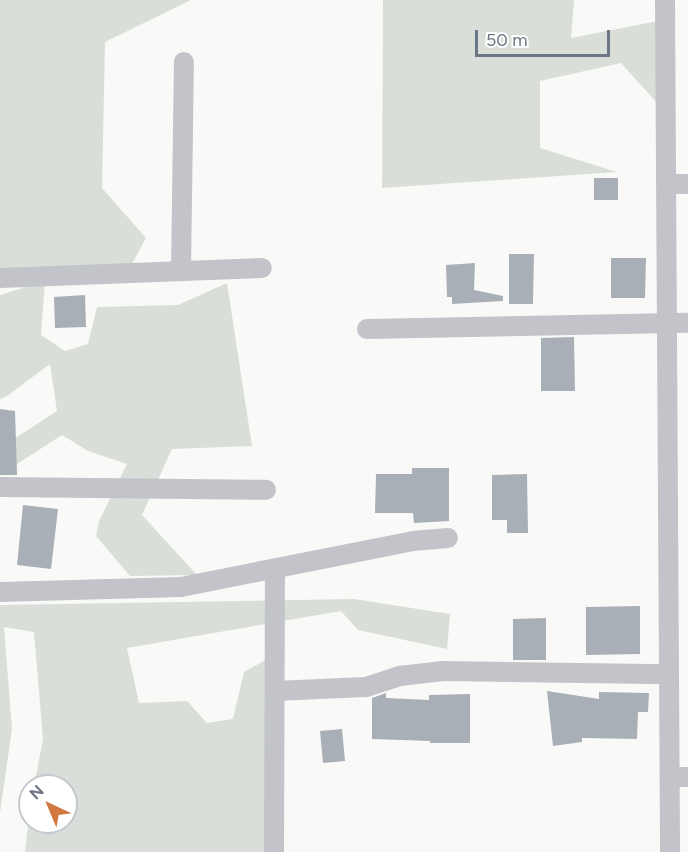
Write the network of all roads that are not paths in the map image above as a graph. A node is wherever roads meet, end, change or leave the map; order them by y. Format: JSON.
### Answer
{"nodes":[{"id":1,"x":665,"y":0,"type":"edge"},
{"id":2,"x":184,"y":62,"type":"dead end"},
{"id":3,"x":666,"y":184,"type":"junction"},
{"id":4,"x":688,"y":184,"type":"edge"},
{"id":5,"x":262,"y":268,"type":"dead end"},
{"id":6,"x":181,"y":271,"type":"junction"},
{"id":7,"x":0,"y":278,"type":"edge"},
{"id":8,"x":667,"y":323,"type":"junction"},
{"id":9,"x":688,"y":323,"type":"edge"},
{"id":10,"x":368,"y":329,"type":"dead end"},
{"id":11,"x":0,"y":487,"type":"edge"},
{"id":12,"x":266,"y":490,"type":"dead end"},
{"id":13,"x":448,"y":538,"type":"dead end"},
{"id":14,"x":275,"y":570,"type":"junction"},
{"id":15,"x":0,"y":592,"type":"edge"},
{"id":16,"x":669,"y":674,"type":"junction"},
{"id":17,"x":275,"y":691,"type":"junction"},
{"id":18,"x":679,"y":777,"type":"edge"},
{"id":19,"x":274,"y":852,"type":"edge"},
{"id":20,"x":670,"y":852,"type":"edge"}],
"edges":[{"from":1,"to":3,"type":"street"},
{"from":2,"to":6,"type":"street"},
{"from":3,"to":4,"type":"street"},
{"from":3,"to":8,"type":"street"},
{"from":5,"to":6,"type":"street"},
{"from":6,"to":7,"type":"street"},
{"from":8,"to":9,"type":"street"},
{"from":8,"to":10,"type":"street"},
{"from":8,"to":16,"type":"street"},
{"from":11,"to":12,"type":"street"},
{"from":13,"to":14,"type":"street"},
{"from":14,"to":15,"type":"street"},
{"from":14,"to":17,"type":"street"},
{"from":16,"to":17,"type":"street"},
{"from":16,"to":18,"type":"street"},
{"from":17,"to":19,"type":"street"},
{"from":18,"to":20,"type":"street"}]}
